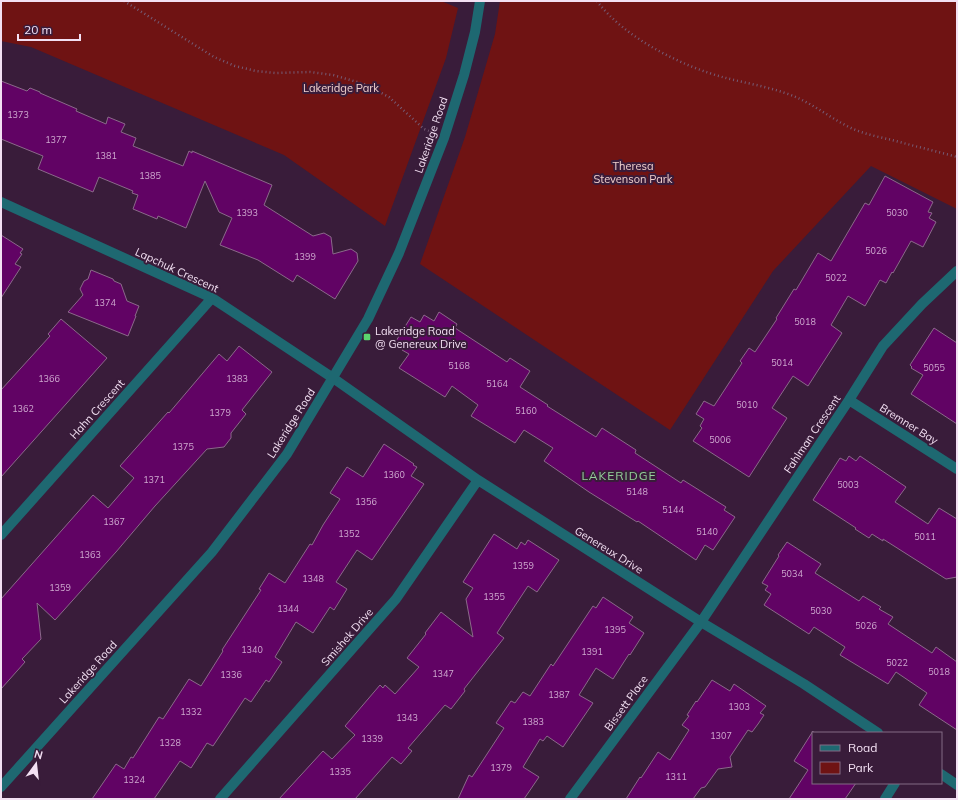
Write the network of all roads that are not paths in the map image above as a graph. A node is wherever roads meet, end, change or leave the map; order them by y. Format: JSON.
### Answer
{"nodes":[{"id":1,"x":480,"y":1,"type":"edge"},
{"id":2,"x":1,"y":202,"type":"edge"},
{"id":3,"x":957,"y":271,"type":"edge"},
{"id":4,"x":212,"y":298,"type":"junction"},
{"id":5,"x":333,"y":378,"type":"junction"},
{"id":6,"x":849,"y":400,"type":"junction"},
{"id":7,"x":957,"y":469,"type":"edge"},
{"id":8,"x":478,"y":480,"type":"junction"},
{"id":9,"x":1,"y":535,"type":"edge"},
{"id":10,"x":701,"y":622,"type":"junction"},
{"id":11,"x":876,"y":732,"type":"edge"},
{"id":12,"x":942,"y":775,"type":"edge"},
{"id":13,"x":894,"y":784,"type":"edge"},
{"id":14,"x":957,"y":785,"type":"edge"},
{"id":15,"x":1,"y":787,"type":"edge"},
{"id":16,"x":220,"y":799,"type":"edge"},
{"id":17,"x":570,"y":799,"type":"edge"},
{"id":18,"x":885,"y":799,"type":"edge"}],
"edges":[{"from":1,"to":5,"type":"street","name":"Lakeridge Road"},
{"from":2,"to":4,"type":"street","name":"Lapchuk Crescent"},
{"from":3,"to":6,"type":"street","name":"Fahlman Crescent"},
{"from":4,"to":5,"type":"street","name":"Lapchuk Crescent"},
{"from":4,"to":9,"type":"street","name":"Hahn Crescent"},
{"from":5,"to":8,"type":"street","name":"Genereux Drive"},
{"from":5,"to":15,"type":"street","name":"Lakeridge Road"},
{"from":6,"to":7,"type":"street","name":"Bremner Bay"},
{"from":6,"to":10,"type":"street","name":"Fahlman Crescent"},
{"from":8,"to":10,"type":"street","name":"Genereux Drive"},
{"from":8,"to":16,"type":"street","name":"Smishek Drive"},
{"from":10,"to":11,"type":"street","name":"Genereux Drive"},
{"from":10,"to":17,"type":"street","name":"Bissett Place"},
{"from":12,"to":14,"type":"street"},
{"from":13,"to":18,"type":"street"}]}
